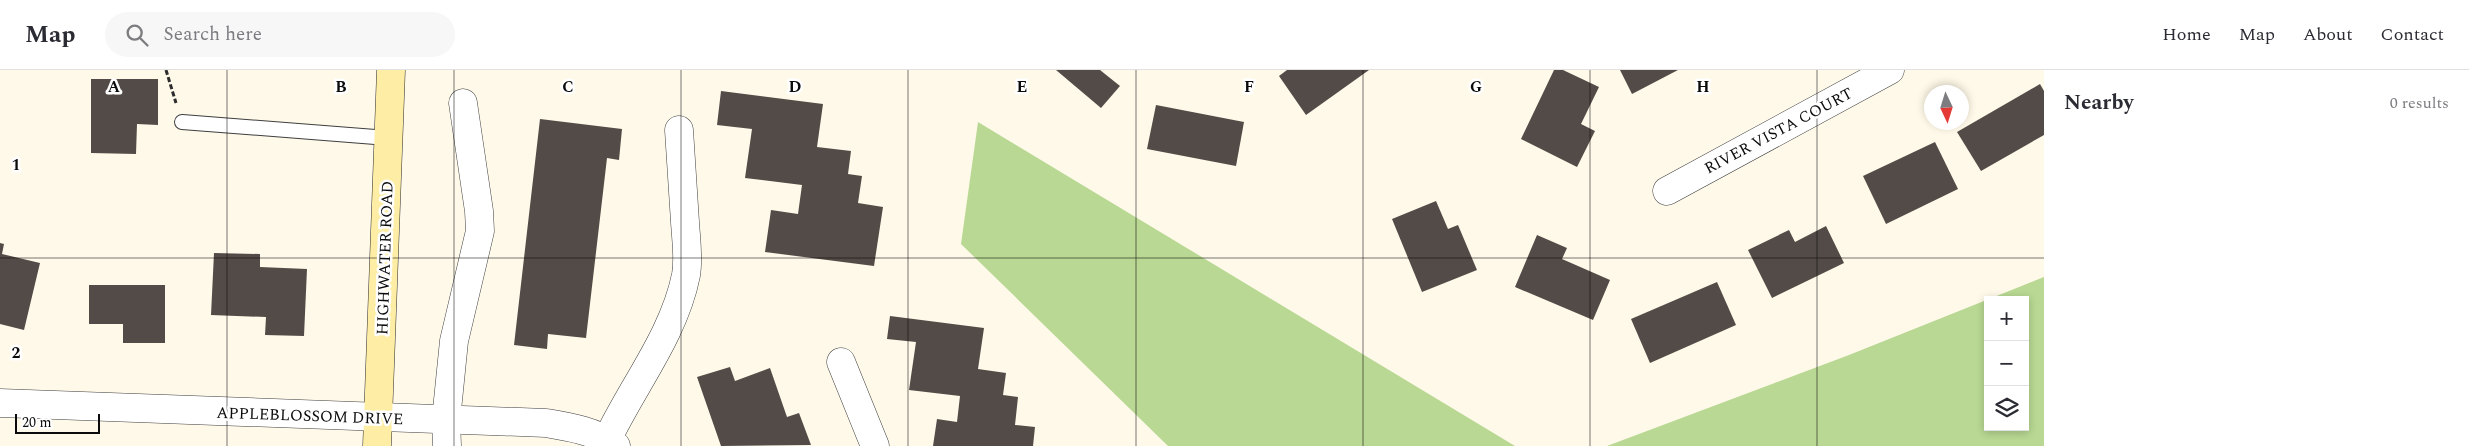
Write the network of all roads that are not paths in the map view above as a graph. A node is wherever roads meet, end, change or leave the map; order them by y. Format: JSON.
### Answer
{"nodes":[{"id":1,"x":391,"y":70,"type":"edge"},
{"id":2,"x":1890,"y":70,"type":"edge"},
{"id":3,"x":463,"y":103,"type":"dead end"},
{"id":4,"x":182,"y":122,"type":"road end"},
{"id":5,"x":679,"y":130,"type":"dead end"},
{"id":6,"x":388,"y":138,"type":"junction"},
{"id":7,"x":1667,"y":190,"type":"dead end"},
{"id":8,"x":841,"y":362,"type":"dead end"},
{"id":9,"x":0,"y":402,"type":"edge"},
{"id":10,"x":379,"y":417,"type":"junction"},
{"id":11,"x":446,"y":433,"type":"edge"},
{"id":12,"x":612,"y":443,"type":"edge"},
{"id":13,"x":377,"y":446,"type":"edge"},
{"id":14,"x":875,"y":446,"type":"edge"}],
"edges":[{"from":1,"to":6,"type":"street","name":"HIGHWATER ROAD"},
{"from":2,"to":7,"type":"street","name":"RIVER VISTA COURT"},
{"from":3,"to":11,"type":"street"},
{"from":4,"to":6,"type":"lane"},
{"from":5,"to":12,"type":"street"},
{"from":6,"to":10,"type":"street","name":"HIGHWATER ROAD"},
{"from":8,"to":14,"type":"street"},
{"from":9,"to":10,"type":"street","name":"APPLEBLOSSOM DRIVE"},
{"from":10,"to":11,"type":"street","name":"APPLEBLOSSOM DRIVE"},
{"from":10,"to":13,"type":"street","name":"HIGHWATER ROAD"},
{"from":11,"to":12,"type":"street","name":"APPLEBLOSSOM DRIVE"}]}
